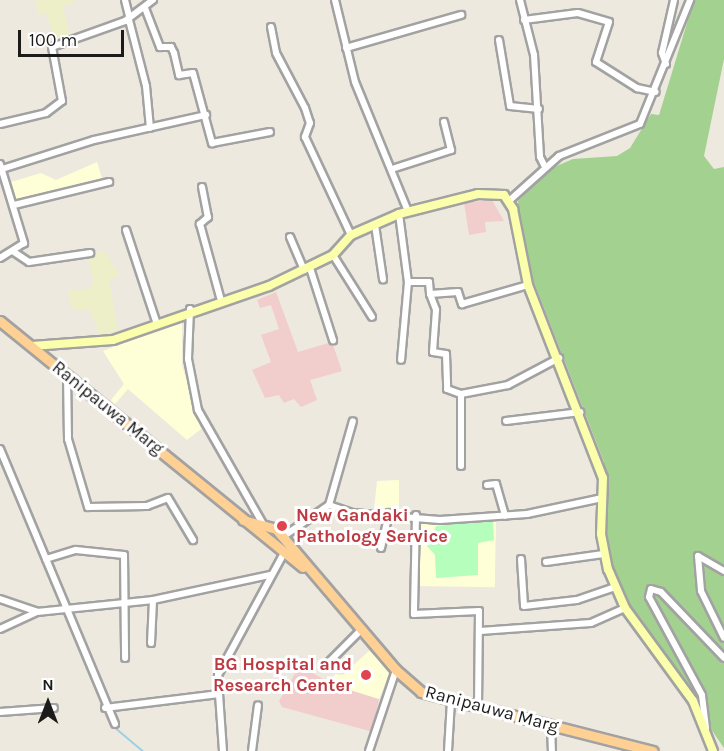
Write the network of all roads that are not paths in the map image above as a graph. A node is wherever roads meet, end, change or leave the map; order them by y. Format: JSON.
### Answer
{"nodes":[{"id":1,"x":125,"y":0,"type":"edge"},
{"id":2,"x":153,"y":0,"type":"edge"},
{"id":3,"x":335,"y":0,"type":"edge"},
{"id":4,"x":520,"y":0,"type":"edge"},
{"id":5,"x":674,"y":0,"type":"edge"},
{"id":6,"x":690,"y":0,"type":"edge"},
{"id":7,"x":145,"y":8,"type":"junction"},
{"id":8,"x":461,"y":15,"type":"dead end"},
{"id":9,"x":129,"y":18,"type":"junction"},
{"id":10,"x":524,"y":20,"type":"junction"},
{"id":11,"x":271,"y":27,"type":"dead end"},
{"id":12,"x":499,"y":40,"type":"dead end"},
{"id":13,"x":346,"y":48,"type":"junction"},
{"id":14,"x":666,"y":65,"type":"junction"},
{"id":15,"x":656,"y":92,"type":"junction"},
{"id":16,"x":539,"y":109,"type":"junction"},
{"id":17,"x":206,"y":115,"type":"junction"},
{"id":18,"x":444,"y":122,"type":"dead end"},
{"id":19,"x":0,"y":124,"type":"edge"},
{"id":20,"x":150,"y":128,"type":"junction"},
{"id":21,"x":270,"y":132,"type":"dead end"},
{"id":22,"x":1,"y":167,"type":"edge"},
{"id":23,"x":546,"y":167,"type":"junction"},
{"id":24,"x":395,"y":168,"type":"junction"},
{"id":25,"x":109,"y":182,"type":"dead end"},
{"id":26,"x":202,"y":187,"type":"dead end"},
{"id":27,"x":510,"y":200,"type":"junction"},
{"id":28,"x":14,"y":205,"type":"junction"},
{"id":29,"x":408,"y":211,"type":"junction"},
{"id":30,"x":399,"y":214,"type":"junction"},
{"id":31,"x":375,"y":225,"type":"junction"},
{"id":32,"x":126,"y":230,"type":"dead end"},
{"id":33,"x":351,"y":235,"type":"junction"},
{"id":34,"x":290,"y":237,"type":"dead end"},
{"id":35,"x":14,"y":252,"type":"junction"},
{"id":36,"x":90,"y":253,"type":"dead end"},
{"id":37,"x":333,"y":255,"type":"junction"},
{"id":38,"x":0,"y":258,"type":"edge"},
{"id":39,"x":307,"y":269,"type":"junction"},
{"id":40,"x":383,"y":279,"type":"dead end"},
{"id":41,"x":408,"y":282,"type":"junction"},
{"id":42,"x":528,"y":285,"type":"junction"},
{"id":43,"x":430,"y":294,"type":"junction"},
{"id":44,"x":221,"y":301,"type":"junction"},
{"id":45,"x":190,"y":309,"type":"junction"},
{"id":46,"x":372,"y":317,"type":"dead end"},
{"id":47,"x":0,"y":321,"type":"edge"},
{"id":48,"x":156,"y":321,"type":"junction"},
{"id":49,"x":333,"y":340,"type":"dead end"},
{"id":50,"x":32,"y":346,"type":"junction"},
{"id":51,"x":559,"y":358,"type":"junction"},
{"id":52,"x":401,"y":360,"type":"dead end"},
{"id":53,"x":68,"y":373,"type":"junction"},
{"id":54,"x":460,"y":394,"type":"junction"},
{"id":55,"x":580,"y":412,"type":"junction"},
{"id":56,"x":353,"y":421,"type":"dead end"},
{"id":57,"x":506,"y":421,"type":"dead end"},
{"id":58,"x":0,"y":449,"type":"edge"},
{"id":59,"x":461,"y":466,"type":"dead end"},
{"id":60,"x":487,"y":485,"type":"dead end"},
{"id":61,"x":602,"y":498,"type":"junction"},
{"id":62,"x":329,"y":505,"type":"junction"},
{"id":63,"x":389,"y":513,"type":"junction"},
{"id":64,"x":416,"y":515,"type":"junction"},
{"id":65,"x":504,"y":516,"type":"junction"},
{"id":66,"x":243,"y":520,"type":"junction"},
{"id":67,"x":263,"y":524,"type":"junction"},
{"id":68,"x":284,"y":536,"type":"junction"},
{"id":69,"x":192,"y":540,"type":"dead end"},
{"id":70,"x":381,"y":548,"type":"dead end"},
{"id":71,"x":603,"y":554,"type":"junction"},
{"id":72,"x":283,"y":555,"type":"junction"},
{"id":73,"x":46,"y":559,"type":"junction"},
{"id":74,"x":521,"y":559,"type":"dead end"},
{"id":75,"x":546,"y":562,"type":"dead end"},
{"id":76,"x":307,"y":570,"type":"junction"},
{"id":77,"x":724,"y":571,"type":"edge"},
{"id":78,"x":270,"y":575,"type":"junction"},
{"id":79,"x":615,"y":588,"type":"junction"},
{"id":80,"x":0,"y":599,"type":"edge"},
{"id":81,"x":153,"y":600,"type":"junction"},
{"id":82,"x":127,"y":603,"type":"junction"},
{"id":83,"x":65,"y":607,"type":"junction"},
{"id":84,"x":625,"y":609,"type":"junction"},
{"id":85,"x":37,"y":612,"type":"junction"},
{"id":86,"x":0,"y":629,"type":"edge"},
{"id":87,"x":362,"y":630,"type":"junction"},
{"id":88,"x":480,"y":632,"type":"junction"},
{"id":89,"x":724,"y":638,"type":"edge"},
{"id":90,"x":151,"y":643,"type":"dead end"},
{"id":91,"x":125,"y":658,"type":"dead end"},
{"id":92,"x":724,"y":658,"type":"edge"},
{"id":93,"x":330,"y":660,"type":"dead end"},
{"id":94,"x":396,"y":670,"type":"junction"},
{"id":95,"x":219,"y":694,"type":"junction"},
{"id":96,"x":451,"y":701,"type":"junction"},
{"id":97,"x":258,"y":705,"type":"dead end"},
{"id":98,"x":54,"y":708,"type":"dead end"},
{"id":99,"x":105,"y":708,"type":"junction"},
{"id":100,"x":478,"y":708,"type":"junction"},
{"id":101,"x":0,"y":712,"type":"edge"},
{"id":102,"x":115,"y":724,"type":"dead end"},
{"id":103,"x":551,"y":725,"type":"junction"},
{"id":104,"x":634,"y":747,"type":"edge"},
{"id":105,"x":710,"y":747,"type":"edge"},
{"id":106,"x":370,"y":750,"type":"edge"},
{"id":107,"x":223,"y":751,"type":"edge"},
{"id":108,"x":252,"y":751,"type":"edge"},
{"id":109,"x":359,"y":751,"type":"edge"},
{"id":110,"x":448,"y":751,"type":"edge"},
{"id":111,"x":552,"y":751,"type":"edge"},
{"id":112,"x":653,"y":751,"type":"edge"}],
"edges":[{"from":1,"to":9,"type":"street"},
{"from":2,"to":7,"type":"street"},
{"from":3,"to":13,"type":"street"},
{"from":4,"to":10,"type":"street"},
{"from":5,"to":14,"type":"street"},
{"from":6,"to":14,"type":"street"},
{"from":7,"to":9,"type":"street"},
{"from":7,"to":17,"type":"street"},
{"from":8,"to":13,"type":"street"},
{"from":9,"to":19,"type":"street"},
{"from":9,"to":20,"type":"street"},
{"from":10,"to":15,"type":"street"},
{"from":10,"to":16,"type":"street"},
{"from":11,"to":33,"type":"street"},
{"from":12,"to":16,"type":"street"},
{"from":13,"to":24,"type":"street"},
{"from":14,"to":15,"type":"street"},
{"from":15,"to":23,"type":"street"},
{"from":16,"to":23,"type":"street"},
{"from":17,"to":20,"type":"street"},
{"from":17,"to":21,"type":"street"},
{"from":18,"to":24,"type":"street"},
{"from":20,"to":22,"type":"street"},
{"from":22,"to":28,"type":"street"},
{"from":23,"to":27,"type":"street"},
{"from":24,"to":29,"type":"street"},
{"from":25,"to":28,"type":"street"},
{"from":26,"to":44,"type":"street"},
{"from":27,"to":29,"type":"main road"},
{"from":27,"to":42,"type":"main road"},
{"from":28,"to":35,"type":"street"},
{"from":29,"to":30,"type":"main road"},
{"from":30,"to":31,"type":"main road"},
{"from":30,"to":41,"type":"street"},
{"from":31,"to":33,"type":"main road"},
{"from":31,"to":40,"type":"street"},
{"from":32,"to":48,"type":"street"},
{"from":33,"to":37,"type":"main road"},
{"from":34,"to":39,"type":"street"},
{"from":35,"to":36,"type":"street"},
{"from":35,"to":38,"type":"street"},
{"from":37,"to":39,"type":"main road"},
{"from":37,"to":46,"type":"street"},
{"from":39,"to":44,"type":"main road"},
{"from":39,"to":49,"type":"street"},
{"from":41,"to":43,"type":"street"},
{"from":41,"to":52,"type":"street"},
{"from":42,"to":43,"type":"street"},
{"from":42,"to":51,"type":"main road"},
{"from":43,"to":54,"type":"street"},
{"from":44,"to":45,"type":"main road"},
{"from":45,"to":48,"type":"main road"},
{"from":45,"to":67,"type":"street"},
{"from":47,"to":50,"type":"main road","name":"Ranipauwa Marg"},
{"from":48,"to":50,"type":"main road"},
{"from":50,"to":53,"type":"main road","name":"Ranipauwa Marg"},
{"from":51,"to":54,"type":"street"},
{"from":51,"to":55,"type":"main road"},
{"from":53,"to":66,"type":"main road","name":"Ranipauwa Marg"},
{"from":53,"to":69,"type":"street"},
{"from":54,"to":59,"type":"street"},
{"from":55,"to":57,"type":"street"},
{"from":55,"to":61,"type":"main road"},
{"from":56,"to":62,"type":"street"},
{"from":58,"to":73,"type":"street"},
{"from":60,"to":65,"type":"street"},
{"from":61,"to":65,"type":"street"},
{"from":61,"to":71,"type":"main road"},
{"from":62,"to":63,"type":"street"},
{"from":62,"to":68,"type":"street"},
{"from":63,"to":64,"type":"street"},
{"from":63,"to":70,"type":"street"},
{"from":64,"to":65,"type":"street"},
{"from":64,"to":88,"type":"street"},
{"from":66,"to":67,"type":"main road"},
{"from":66,"to":72,"type":"main road","name":"Ranipauwa Marg"},
{"from":67,"to":68,"type":"main road"},
{"from":68,"to":76,"type":"main road"},
{"from":71,"to":75,"type":"street"},
{"from":71,"to":79,"type":"main road"},
{"from":72,"to":76,"type":"main road","name":"Ranipauwa Marg"},
{"from":72,"to":78,"type":"street"},
{"from":73,"to":82,"type":"street"},
{"from":73,"to":83,"type":"street"},
{"from":74,"to":79,"type":"street"},
{"from":76,"to":87,"type":"main road","name":"Ranipauwa Marg"},
{"from":77,"to":89,"type":"street"},
{"from":78,"to":81,"type":"street"},
{"from":78,"to":95,"type":"street"},
{"from":79,"to":84,"type":"main road"},
{"from":80,"to":85,"type":"street"},
{"from":81,"to":82,"type":"street"},
{"from":81,"to":90,"type":"street"},
{"from":82,"to":83,"type":"street"},
{"from":82,"to":91,"type":"street"},
{"from":83,"to":85,"type":"street"},
{"from":83,"to":99,"type":"street"},
{"from":84,"to":88,"type":"street"},
{"from":84,"to":105,"type":"main road"},
{"from":85,"to":86,"type":"street"},
{"from":87,"to":93,"type":"street"},
{"from":87,"to":94,"type":"main road","name":"Ranipauwa Marg"},
{"from":88,"to":100,"type":"street"},
{"from":92,"to":105,"type":"street"},
{"from":94,"to":96,"type":"main road","name":"Ranipauwa Marg"},
{"from":94,"to":106,"type":"street"},
{"from":95,"to":99,"type":"street"},
{"from":95,"to":107,"type":"street"},
{"from":96,"to":100,"type":"main road","name":"Ranipauwa Marg"},
{"from":96,"to":110,"type":"street"},
{"from":97,"to":108,"type":"street"},
{"from":98,"to":101,"type":"street"},
{"from":99,"to":102,"type":"street"},
{"from":100,"to":103,"type":"main road","name":"Ranipauwa Marg"},
{"from":103,"to":104,"type":"main road","name":"Ranipauwa Marg"},
{"from":103,"to":111,"type":"street"},
{"from":104,"to":112,"type":"main road","name":"Ranipauwa Marg"},
{"from":106,"to":109,"type":"street"}]}
